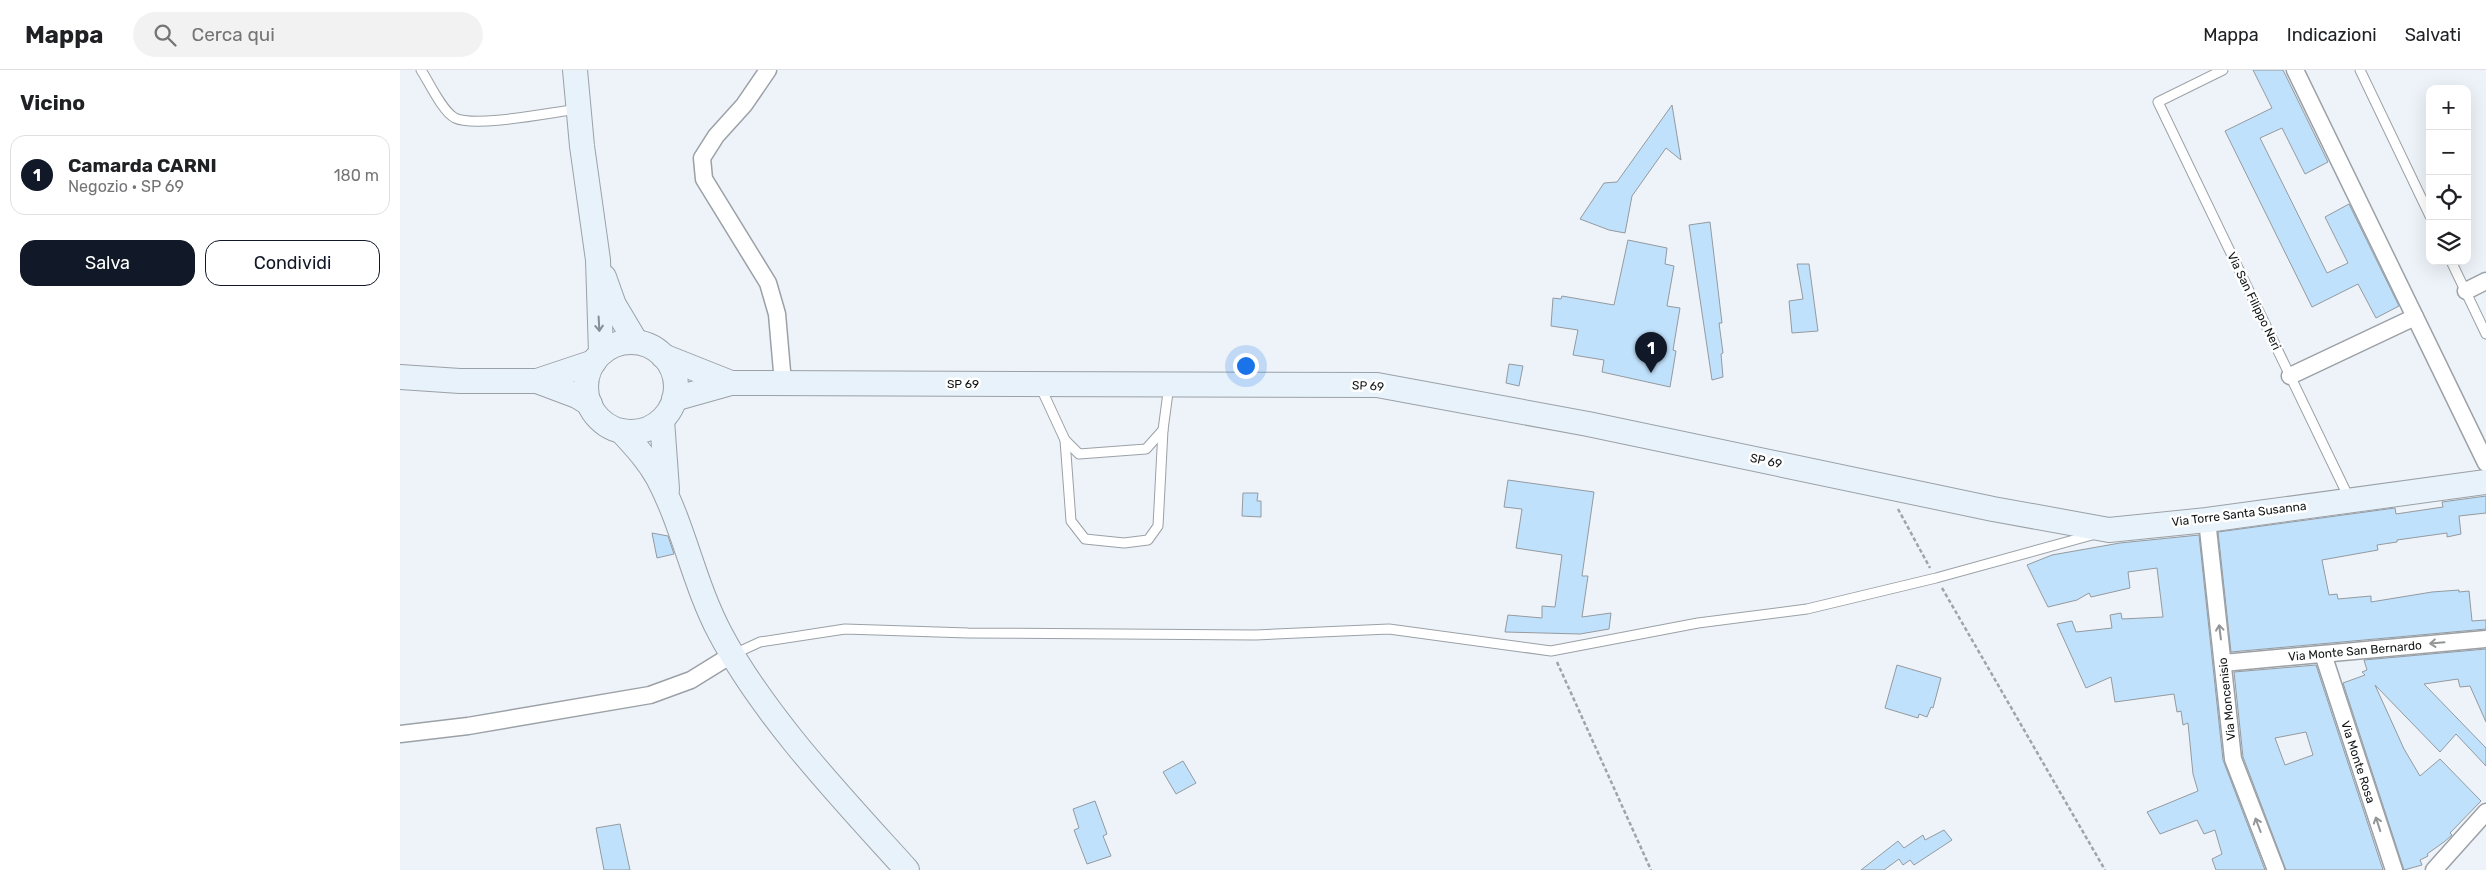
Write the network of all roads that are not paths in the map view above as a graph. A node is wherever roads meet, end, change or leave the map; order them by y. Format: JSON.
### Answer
{"nodes":[{"id":1,"x":421,"y":70,"type":"edge"},
{"id":2,"x":575,"y":70,"type":"edge"},
{"id":3,"x":768,"y":70,"type":"edge"},
{"id":4,"x":2223,"y":70,"type":"edge"},
{"id":5,"x":2295,"y":70,"type":"edge"},
{"id":6,"x":2360,"y":70,"type":"edge"},
{"id":7,"x":579,"y":109,"type":"junction"},
{"id":8,"x":2426,"y":208,"type":"edge"},
{"id":9,"x":598,"y":260,"type":"junction"},
{"id":10,"x":2453,"y":265,"type":"edge"},
{"id":11,"x":2486,"y":281,"type":"edge"},
{"id":12,"x":2466,"y":291,"type":"junction"},
{"id":13,"x":2415,"y":317,"type":"junction"},
{"id":14,"x":2486,"y":334,"type":"edge"},
{"id":15,"x":636,"y":342,"type":"junction"},
{"id":16,"x":663,"y":356,"type":"junction"},
{"id":17,"x":598,"y":357,"type":"junction"},
{"id":18,"x":2290,"y":376,"type":"junction"},
{"id":19,"x":400,"y":377,"type":"edge"},
{"id":20,"x":537,"y":381,"type":"junction"},
{"id":21,"x":731,"y":383,"type":"junction"},
{"id":22,"x":783,"y":383,"type":"junction"},
{"id":23,"x":1039,"y":384,"type":"junction"},
{"id":24,"x":1169,"y":385,"type":"junction"},
{"id":25,"x":674,"y":399,"type":"junction"},
{"id":26,"x":590,"y":404,"type":"junction"},
{"id":27,"x":662,"y":420,"type":"junction"},
{"id":28,"x":1163,"y":430,"type":"junction"},
{"id":29,"x":621,"y":431,"type":"junction"},
{"id":30,"x":1065,"y":440,"type":"junction"},
{"id":31,"x":2486,"y":463,"type":"edge"},
{"id":32,"x":2486,"y":482,"type":"edge"},
{"id":33,"x":2350,"y":500,"type":"junction"},
{"id":34,"x":669,"y":503,"type":"junction"},
{"id":35,"x":1993,"y":508,"type":"joint"},
{"id":36,"x":2207,"y":520,"type":"junction"},
{"id":37,"x":2109,"y":530,"type":"junction"},
{"id":38,"x":2486,"y":639,"type":"edge"},
{"id":39,"x":733,"y":654,"type":"junction"},
{"id":40,"x":2322,"y":654,"type":"junction"},
{"id":41,"x":2223,"y":663,"type":"junction"},
{"id":42,"x":400,"y":734,"type":"edge"},
{"id":43,"x":2486,"y":812,"type":"edge"},
{"id":44,"x":908,"y":870,"type":"edge"},
{"id":45,"x":2276,"y":870,"type":"edge"},
{"id":46,"x":2394,"y":870,"type":"edge"},
{"id":47,"x":2434,"y":870,"type":"edge"}],
"edges":[{"from":1,"to":7,"type":"lane"},
{"from":2,"to":7,"type":"main road"},
{"from":3,"to":22,"type":"street"},
{"from":4,"to":18,"type":"lane","name":"Via San Filippo Neri"},
{"from":5,"to":13,"type":"street"},
{"from":6,"to":8,"type":"lane"},
{"from":7,"to":9,"type":"main road"},
{"from":9,"to":15,"type":"main road"},
{"from":9,"to":17,"type":"main road","one_way":true},
{"from":10,"to":12,"type":"lane"},
{"from":11,"to":12,"type":"street"},
{"from":12,"to":14,"type":"lane"},
{"from":13,"to":18,"type":"street"},
{"from":13,"to":31,"type":"street"},
{"from":15,"to":16,"type":"main road"},
{"from":15,"to":17,"type":"main road"},
{"from":16,"to":21,"type":"main road"},
{"from":16,"to":25,"type":"main road"},
{"from":17,"to":20,"type":"main road"},
{"from":17,"to":26,"type":"main road"},
{"from":18,"to":33,"type":"lane","name":"Via San Filippo Neri"},
{"from":19,"to":20,"type":"main road"},
{"from":20,"to":26,"type":"main road"},
{"from":21,"to":22,"type":"main road","name":"SP 69"},
{"from":21,"to":25,"type":"main road"},
{"from":22,"to":23,"type":"main road","name":"SP 69"},
{"from":23,"to":24,"type":"main road","name":"SP 69"},
{"from":23,"to":30,"type":"lane"},
{"from":24,"to":28,"type":"lane"},
{"from":24,"to":35,"type":"main road","name":"SP 69"},
{"from":25,"to":27,"type":"main road"},
{"from":26,"to":29,"type":"main road"},
{"from":27,"to":29,"type":"main road"},
{"from":27,"to":34,"type":"main road"},
{"from":28,"to":30,"type":"lane"},
{"from":28,"to":30,"type":"lane"},
{"from":29,"to":34,"type":"main road"},
{"from":32,"to":33,"type":"main road","name":"Via Torre Santa Susanna"},
{"from":33,"to":36,"type":"main road","name":"Via Torre Santa Susanna"},
{"from":34,"to":39,"type":"main road"},
{"from":35,"to":37,"type":"main road","name":"Via Torre Santa Susanna"},
{"from":36,"to":37,"type":"main road","name":"Via Torre Santa Susanna"},
{"from":41,"to":36,"type":"street","name":"Via Moncenisio","one_way":true},
{"from":37,"to":39,"type":"lane"},
{"from":38,"to":40,"type":"street","name":"Via Monte San Bernardo","one_way":true},
{"from":39,"to":42,"type":"street"},
{"from":39,"to":44,"type":"main road"},
{"from":40,"to":41,"type":"street","name":"Via Monte San Bernardo"},
{"from":46,"to":40,"type":"street","name":"Via Monte Rosa","one_way":true},
{"from":45,"to":41,"type":"street","name":"Via Moncenisio","one_way":true},
{"from":43,"to":47,"type":"street"}]}
